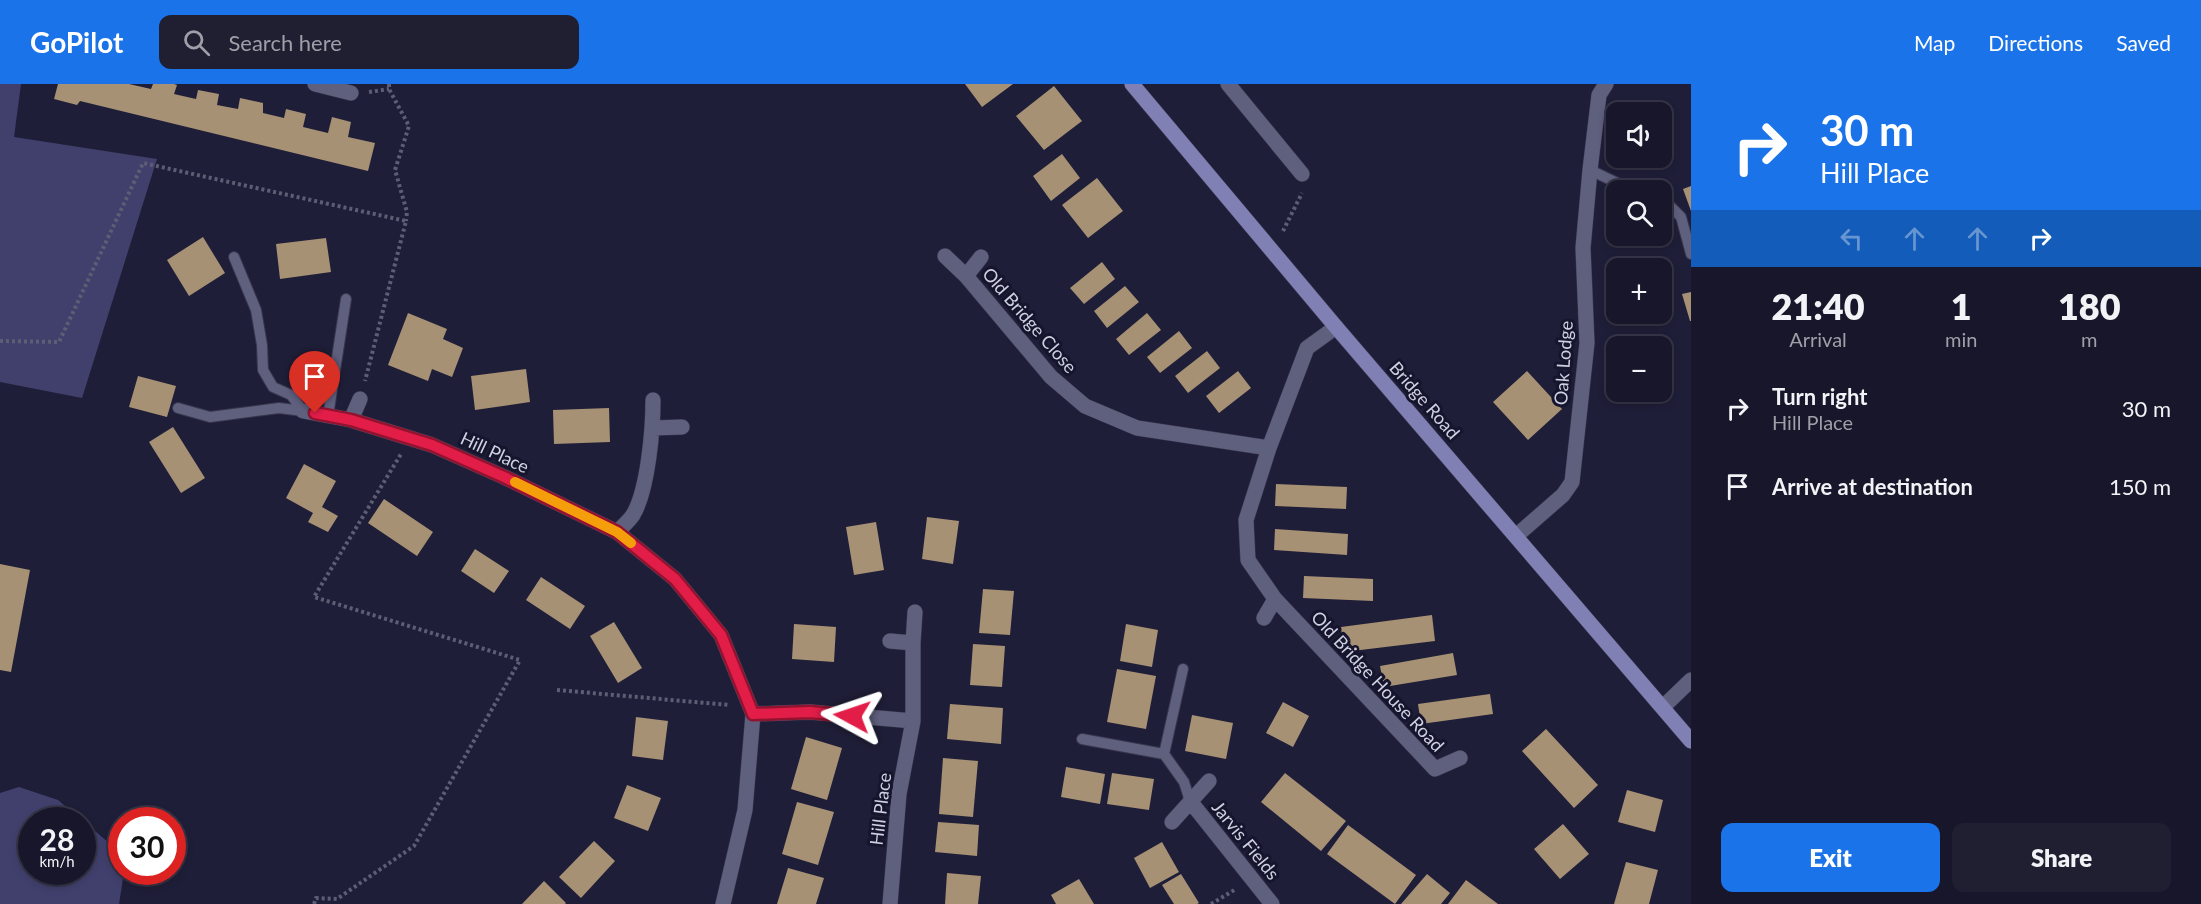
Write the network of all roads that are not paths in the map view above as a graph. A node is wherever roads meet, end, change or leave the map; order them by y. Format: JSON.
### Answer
{"nodes":[{"id":1,"x":315,"y":84,"type":"edge"},
{"id":2,"x":1132,"y":84,"type":"edge"},
{"id":3,"x":1228,"y":84,"type":"edge"},
{"id":4,"x":1606,"y":84,"type":"edge"},
{"id":5,"x":351,"y":93,"type":"dead end"},
{"id":6,"x":1590,"y":170,"type":"junction"},
{"id":7,"x":1302,"y":174,"type":"road end"},
{"id":8,"x":1611,"y":180,"type":"edge"},
{"id":9,"x":1672,"y":208,"type":"edge"},
{"id":10,"x":1691,"y":254,"type":"edge"},
{"id":11,"x":945,"y":256,"type":"dead end"},
{"id":12,"x":234,"y":257,"type":"dead end"},
{"id":13,"x":981,"y":257,"type":"dead end"},
{"id":14,"x":966,"y":276,"type":"junction"},
{"id":15,"x":346,"y":299,"type":"dead end"},
{"id":16,"x":1336,"y":327,"type":"junction"},
{"id":17,"x":360,"y":399,"type":"dead end"},
{"id":18,"x":653,"y":400,"type":"dead end"},
{"id":19,"x":178,"y":408,"type":"dead end"},
{"id":20,"x":303,"y":411,"type":"junction"},
{"id":21,"x":328,"y":416,"type":"junction"},
{"id":22,"x":351,"y":420,"type":"junction"},
{"id":23,"x":682,"y":427,"type":"dead end"},
{"id":24,"x":653,"y":428,"type":"junction"},
{"id":25,"x":1269,"y":448,"type":"junction"},
{"id":26,"x":617,"y":532,"type":"junction"},
{"id":27,"x":1516,"y":536,"type":"junction"},
{"id":28,"x":1275,"y":599,"type":"junction"},
{"id":29,"x":915,"y":612,"type":"dead end"},
{"id":30,"x":1264,"y":618,"type":"dead end"},
{"id":31,"x":890,"y":641,"type":"dead end"},
{"id":32,"x":913,"y":643,"type":"junction"},
{"id":33,"x":1183,"y":669,"type":"dead end"},
{"id":34,"x":1691,"y":680,"type":"edge"},
{"id":35,"x":1663,"y":707,"type":"junction"},
{"id":36,"x":752,"y":711,"type":"junction"},
{"id":37,"x":913,"y":721,"type":"junction"},
{"id":38,"x":1082,"y":739,"type":"dead end"},
{"id":39,"x":1691,"y":741,"type":"edge"},
{"id":40,"x":1164,"y":754,"type":"junction"},
{"id":41,"x":1460,"y":758,"type":"dead end"},
{"id":42,"x":1209,"y":781,"type":"dead end"},
{"id":43,"x":1190,"y":801,"type":"junction"},
{"id":44,"x":1172,"y":822,"type":"dead end"},
{"id":45,"x":894,"y":903,"type":"edge"},
{"id":46,"x":723,"y":904,"type":"edge"},
{"id":47,"x":1272,"y":904,"type":"edge"}],
"edges":[{"from":1,"to":5,"type":"street"},
{"from":2,"to":16,"type":"main road","name":"Bridge Road"},
{"from":3,"to":7,"type":"street"},
{"from":4,"to":6,"type":"street","name":"Oak Lodge"},
{"from":6,"to":8,"type":"lane"},
{"from":6,"to":27,"type":"street","name":"Oak Lodge"},
{"from":9,"to":10,"type":"lane"},
{"from":11,"to":14,"type":"street","name":"Old Bridge Close"},
{"from":12,"to":20,"type":"lane"},
{"from":13,"to":14,"type":"street","name":"Old Bridge Close"},
{"from":14,"to":25,"type":"street","name":"Old Bridge Close"},
{"from":15,"to":21,"type":"lane"},
{"from":16,"to":25,"type":"street","name":"Old Bridge House Road"},
{"from":16,"to":27,"type":"main road","name":"Bridge Road"},
{"from":17,"to":22,"type":"street"},
{"from":18,"to":24,"type":"street"},
{"from":19,"to":20,"type":"lane"},
{"from":20,"to":21,"type":"street","name":"Hill Place"},
{"from":21,"to":22,"type":"street","name":"Hill Place"},
{"from":22,"to":26,"type":"street","name":"Hill Place"},
{"from":23,"to":24,"type":"street"},
{"from":24,"to":26,"type":"street"},
{"from":25,"to":28,"type":"street","name":"Old Bridge House Road"},
{"from":26,"to":36,"type":"street","name":"Hill Place"},
{"from":27,"to":35,"type":"main road","name":"Bridge Road"},
{"from":28,"to":30,"type":"street"},
{"from":28,"to":41,"type":"street","name":"Old Bridge House Road"},
{"from":29,"to":32,"type":"street","name":"Hill Place"},
{"from":31,"to":32,"type":"street"},
{"from":32,"to":37,"type":"street","name":"Hill Place"},
{"from":33,"to":40,"type":"lane"},
{"from":34,"to":35,"type":"street"},
{"from":35,"to":39,"type":"main road","name":"Bridge Road"},
{"from":36,"to":37,"type":"street"},
{"from":36,"to":46,"type":"street","name":"Hill Place"},
{"from":37,"to":45,"type":"street","name":"Hill Place"},
{"from":38,"to":40,"type":"lane"},
{"from":40,"to":43,"type":"lane"},
{"from":42,"to":43,"type":"street","name":"Jarvis Fields"},
{"from":43,"to":44,"type":"street","name":"Jarvis Fields"},
{"from":43,"to":47,"type":"street","name":"Jarvis Fields"}]}
